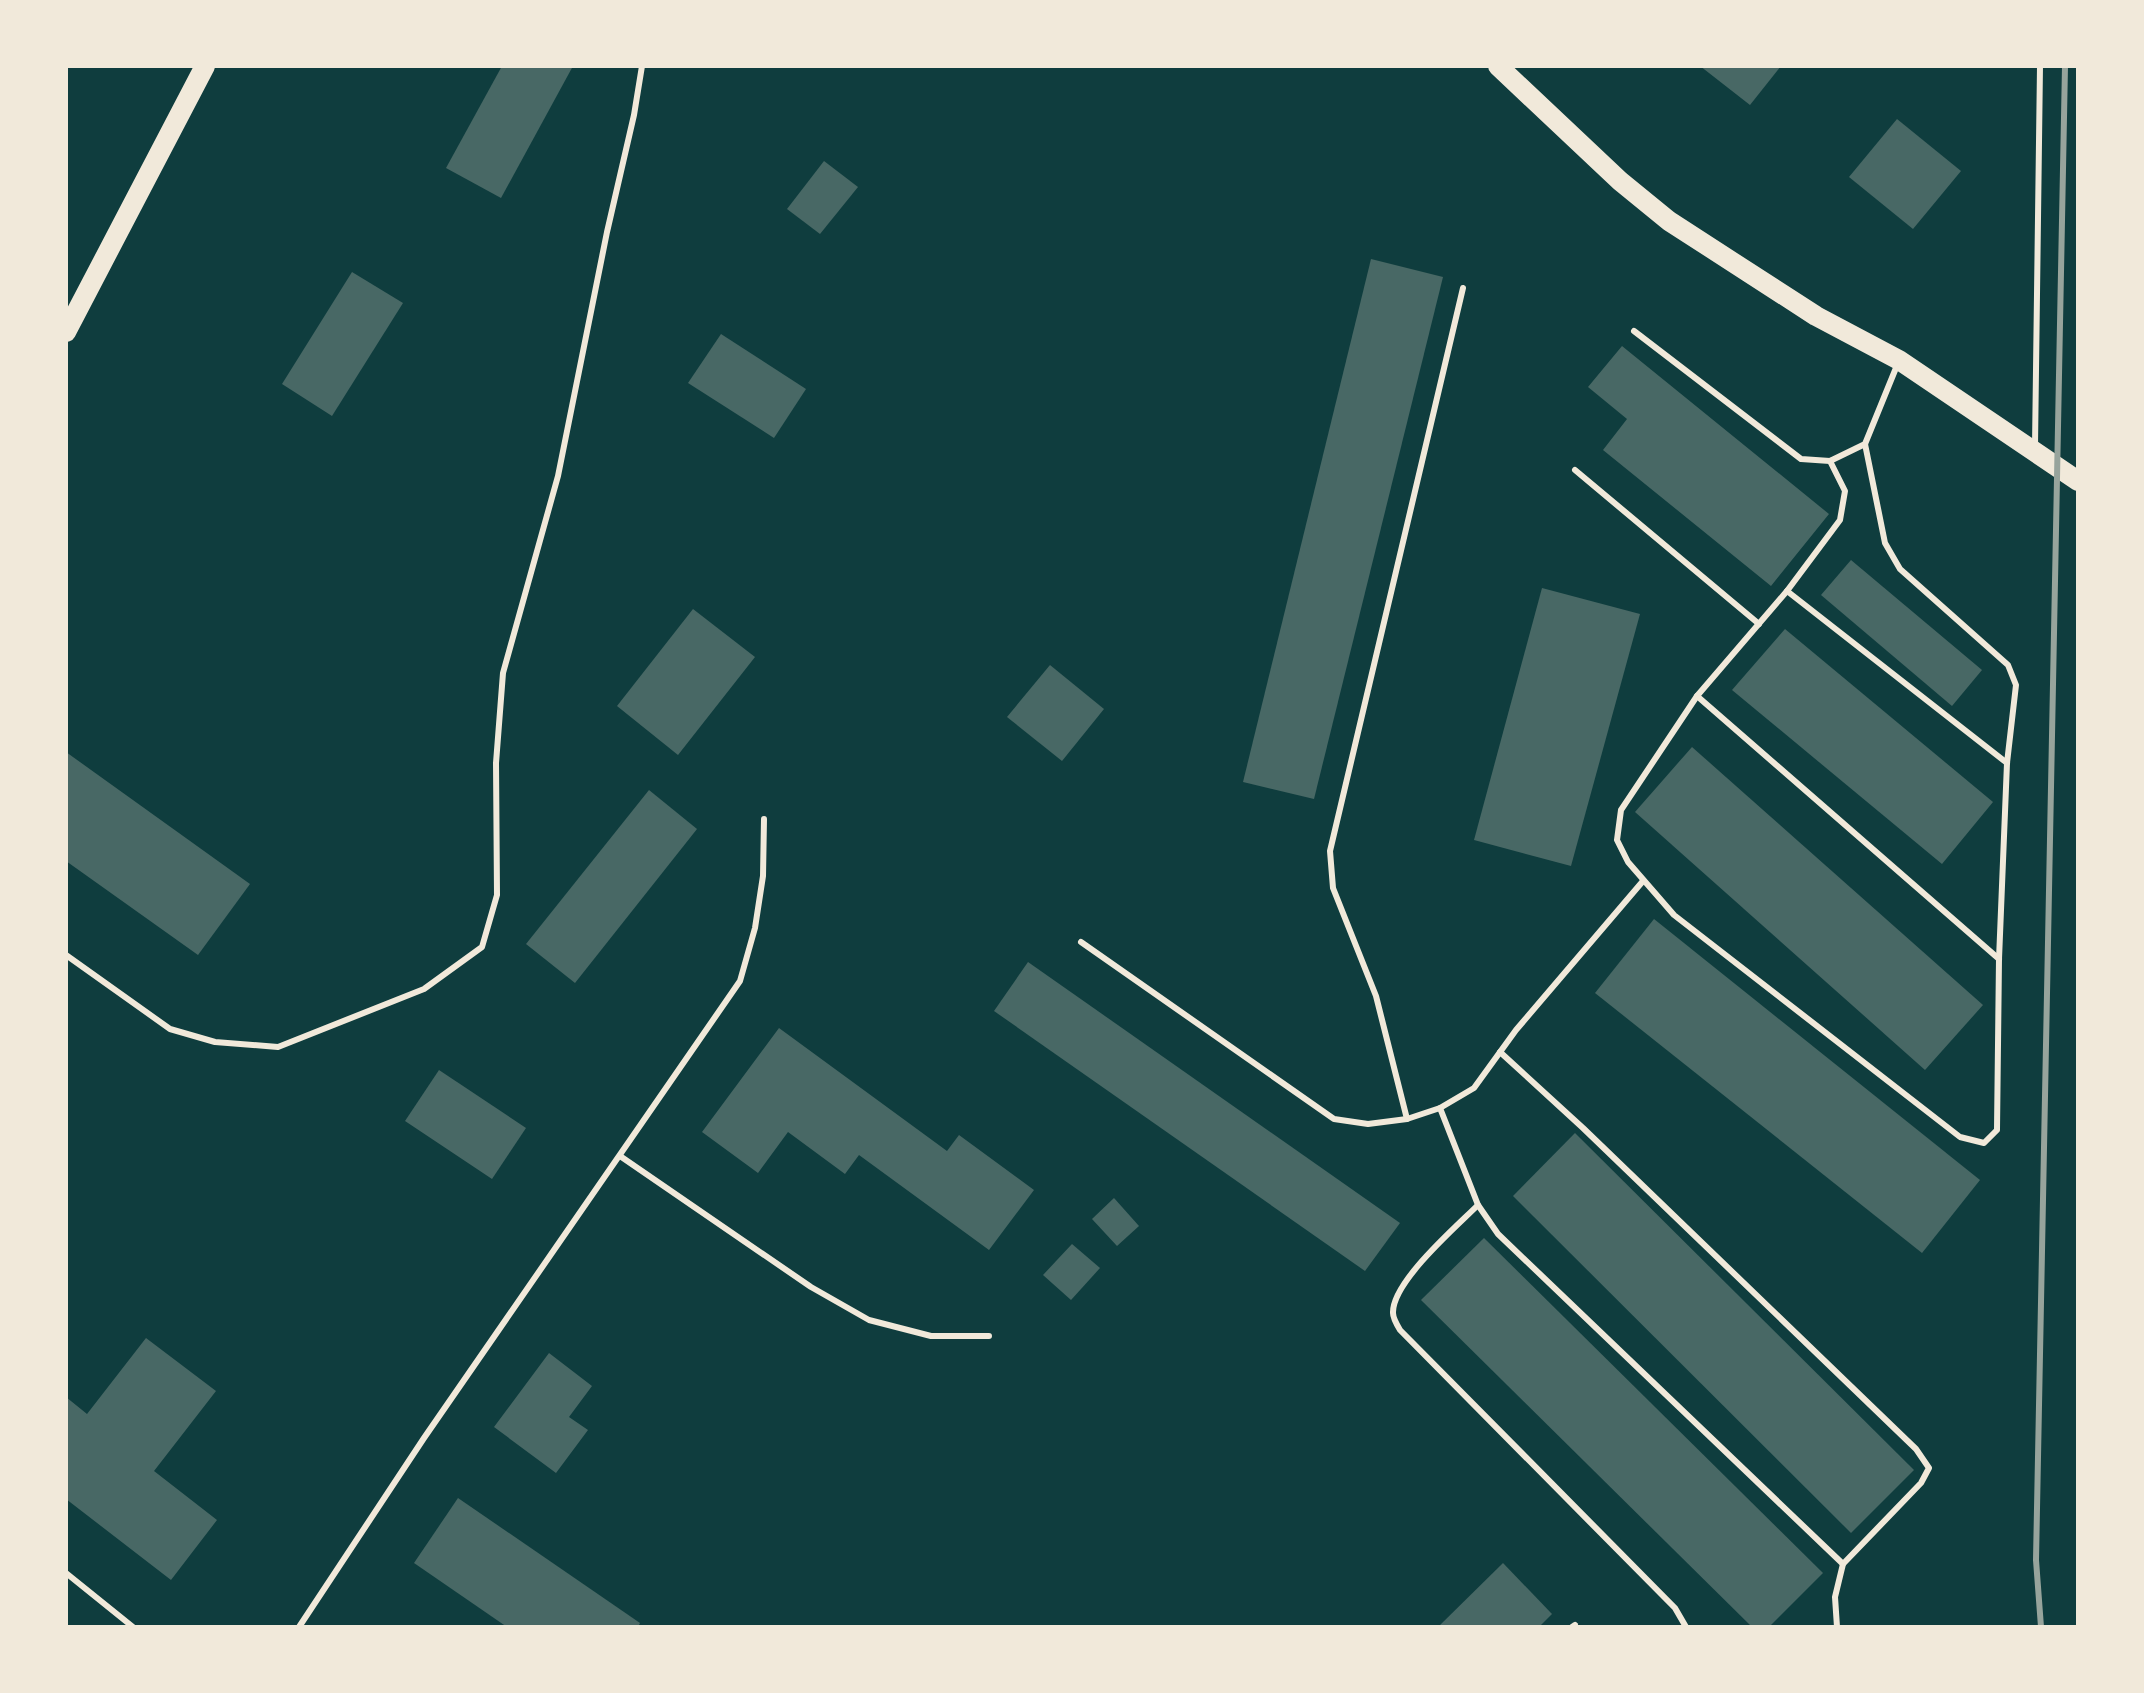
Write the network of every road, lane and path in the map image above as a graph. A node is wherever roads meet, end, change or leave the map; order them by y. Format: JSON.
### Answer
{"nodes":[{"id":1,"x":205,"y":66,"type":"edge"},
{"id":2,"x":642,"y":66,"type":"edge"},
{"id":3,"x":1498,"y":66,"type":"edge"},
{"id":4,"x":2040,"y":66,"type":"edge"},
{"id":5,"x":1463,"y":288,"type":"dead end"},
{"id":6,"x":1634,"y":331,"type":"dead end"},
{"id":7,"x":66,"y":332,"type":"edge"},
{"id":8,"x":1899,"y":360,"type":"junction"},
{"id":9,"x":1865,"y":444,"type":"junction"},
{"id":10,"x":2035,"y":450,"type":"junction"},
{"id":11,"x":1830,"y":461,"type":"junction"},
{"id":12,"x":1575,"y":470,"type":"dead end"},
{"id":13,"x":2078,"y":481,"type":"edge"},
{"id":14,"x":1787,"y":591,"type":"junction"},
{"id":15,"x":1759,"y":624,"type":"junction"},
{"id":16,"x":1697,"y":696,"type":"junction"},
{"id":17,"x":2007,"y":763,"type":"junction"},
{"id":18,"x":764,"y":819,"type":"dead end"},
{"id":19,"x":1643,"y":881,"type":"junction"},
{"id":20,"x":1081,"y":942,"type":"dead end"},
{"id":21,"x":66,"y":955,"type":"edge"},
{"id":22,"x":1999,"y":959,"type":"junction"},
{"id":23,"x":1500,"y":1052,"type":"junction"},
{"id":24,"x":1440,"y":1108,"type":"junction"},
{"id":25,"x":1407,"y":1119,"type":"junction"},
{"id":26,"x":620,"y":1156,"type":"junction"},
{"id":27,"x":1478,"y":1205,"type":"junction"},
{"id":28,"x":989,"y":1336,"type":"dead end"},
{"id":29,"x":1843,"y":1564,"type":"junction"},
{"id":30,"x":66,"y":1573,"type":"edge"},
{"id":31,"x":133,"y":1627,"type":"edge"},
{"id":32,"x":299,"y":1627,"type":"edge"},
{"id":33,"x":1686,"y":1627,"type":"edge"},
{"id":34,"x":1837,"y":1627,"type":"edge"}],
"edges":[{"from":1,"to":7,"type":"main road"},
{"from":2,"to":21,"type":"lane"},
{"from":3,"to":8,"type":"main road"},
{"from":4,"to":10,"type":"lane"},
{"from":5,"to":25,"type":"lane"},
{"from":6,"to":11,"type":"lane"},
{"from":8,"to":9,"type":"lane"},
{"from":8,"to":10,"type":"main road"},
{"from":9,"to":11,"type":"lane"},
{"from":9,"to":17,"type":"lane"},
{"from":10,"to":13,"type":"main road"},
{"from":11,"to":14,"type":"lane"},
{"from":12,"to":15,"type":"lane"},
{"from":14,"to":15,"type":"lane"},
{"from":14,"to":17,"type":"lane"},
{"from":15,"to":16,"type":"lane"},
{"from":16,"to":19,"type":"lane"},
{"from":16,"to":22,"type":"lane"},
{"from":17,"to":22,"type":"lane"},
{"from":18,"to":26,"type":"lane"},
{"from":19,"to":22,"type":"lane"},
{"from":19,"to":23,"type":"lane"},
{"from":20,"to":25,"type":"lane"},
{"from":23,"to":24,"type":"lane"},
{"from":23,"to":29,"type":"lane"},
{"from":24,"to":25,"type":"lane"},
{"from":24,"to":27,"type":"lane"},
{"from":26,"to":28,"type":"lane"},
{"from":26,"to":32,"type":"lane"},
{"from":27,"to":29,"type":"lane"},
{"from":27,"to":33,"type":"lane"},
{"from":29,"to":34,"type":"lane"},
{"from":30,"to":31,"type":"lane"}]}
